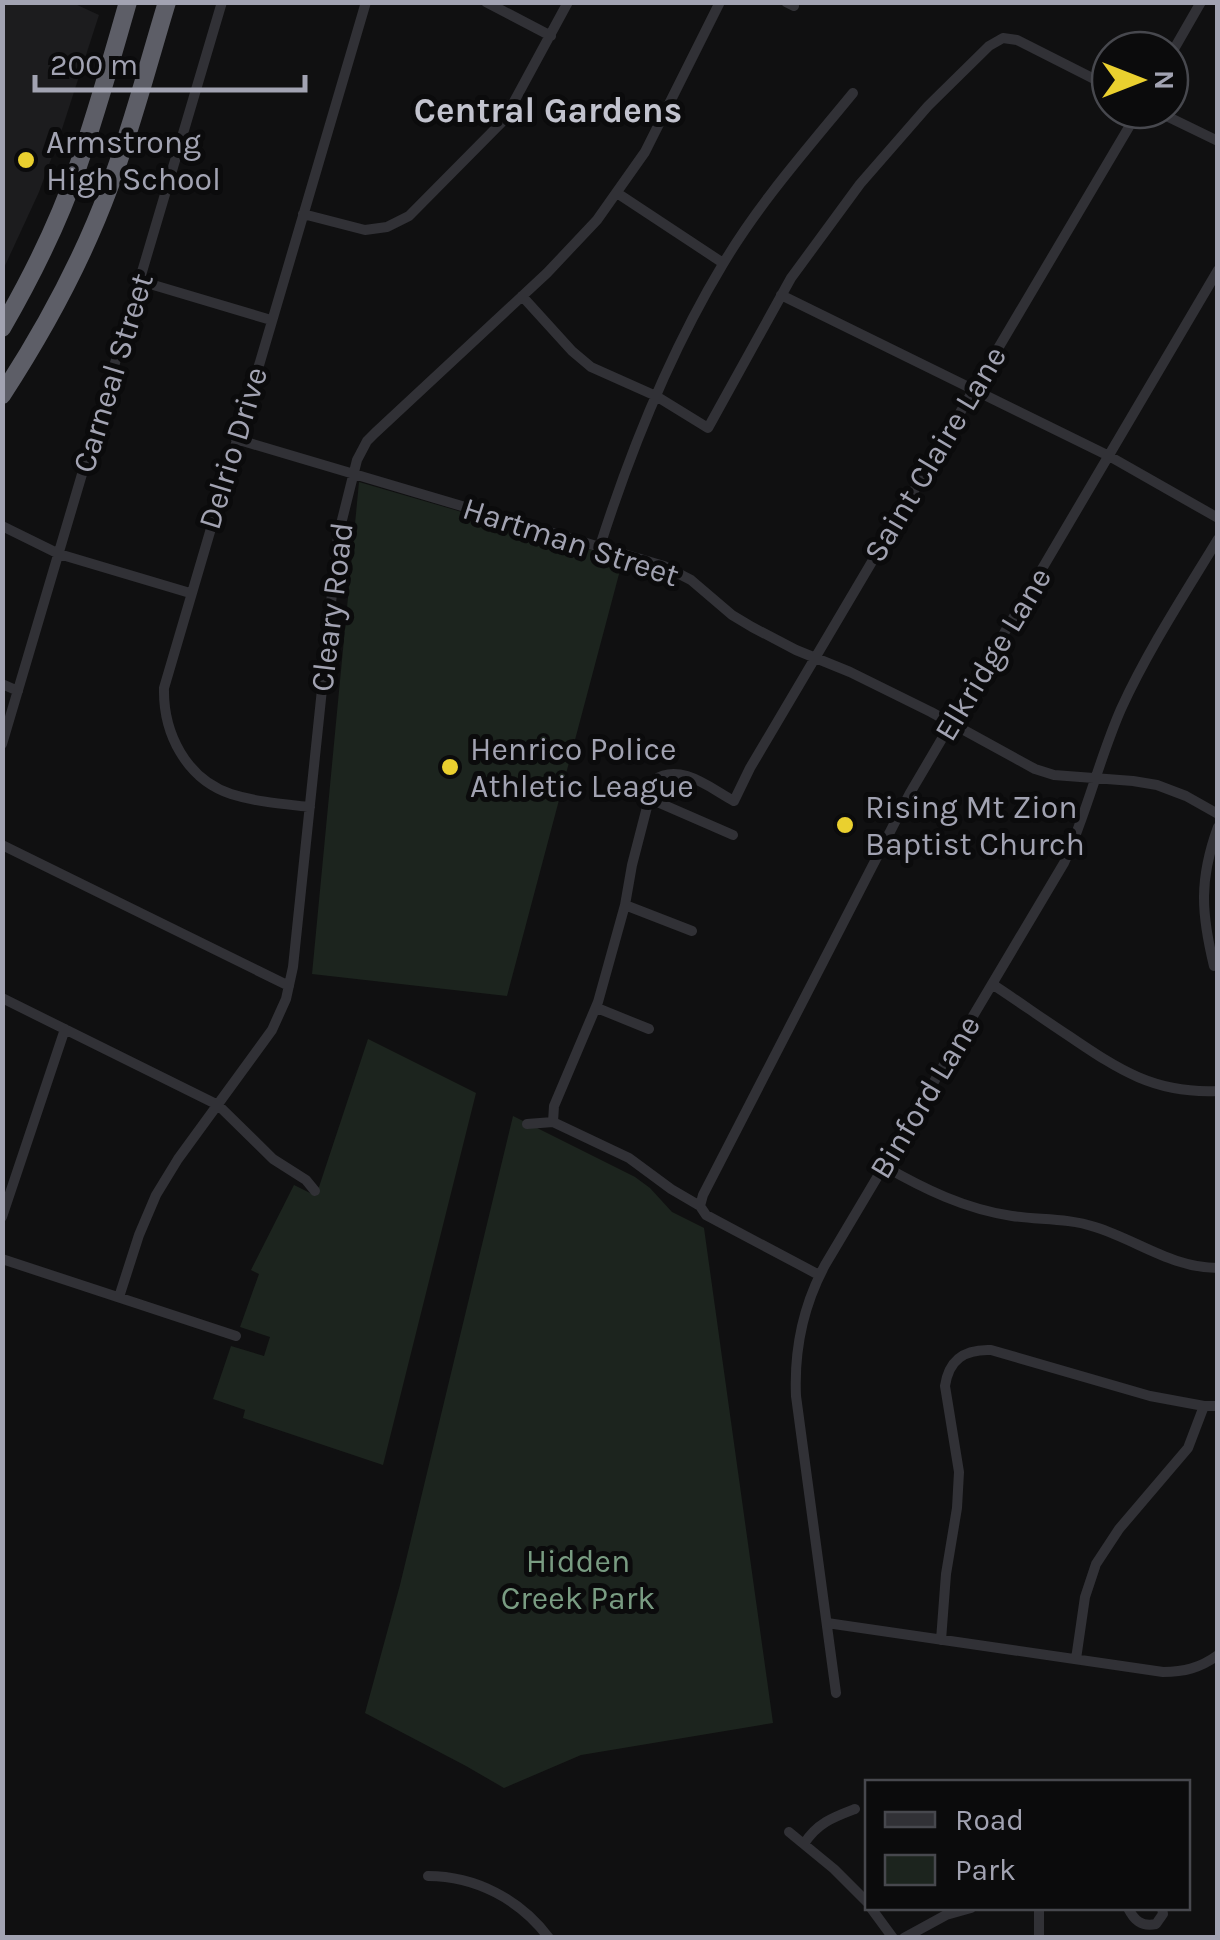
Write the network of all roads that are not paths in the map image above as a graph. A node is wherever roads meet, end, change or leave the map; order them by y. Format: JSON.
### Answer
{"nodes":[{"id":1,"x":167,"y":2,"type":"edge"},
{"id":2,"x":222,"y":2,"type":"edge"},
{"id":3,"x":366,"y":2,"type":"edge"},
{"id":4,"x":486,"y":2,"type":"edge"},
{"id":5,"x":568,"y":2,"type":"edge"},
{"id":6,"x":720,"y":2,"type":"edge"},
{"id":7,"x":1201,"y":2,"type":"edge"},
{"id":8,"x":127,"y":6,"type":"edge"},
{"id":9,"x":1185,"y":30,"type":"edge"},
{"id":10,"x":552,"y":36,"type":"junction"},
{"id":11,"x":1090,"y":77,"type":"edge"},
{"id":12,"x":854,"y":93,"type":"dead end"},
{"id":13,"x":1190,"y":128,"type":"edge"},
{"id":14,"x":1128,"y":130,"type":"edge"},
{"id":15,"x":1218,"y":142,"type":"edge"},
{"id":16,"x":618,"y":193,"type":"junction"},
{"id":17,"x":303,"y":214,"type":"junction"},
{"id":18,"x":723,"y":263,"type":"junction"},
{"id":19,"x":1218,"y":270,"type":"edge"},
{"id":20,"x":140,"y":281,"type":"junction"},
{"id":21,"x":781,"y":295,"type":"junction"},
{"id":22,"x":522,"y":296,"type":"junction"},
{"id":23,"x":272,"y":320,"type":"junction"},
{"id":24,"x":2,"y":328,"type":"edge"},
{"id":25,"x":974,"y":388,"type":"junction"},
{"id":26,"x":2,"y":394,"type":"edge"},
{"id":27,"x":656,"y":396,"type":"junction"},
{"id":28,"x":236,"y":439,"type":"junction"},
{"id":29,"x":1109,"y":456,"type":"junction"},
{"id":30,"x":353,"y":474,"type":"junction"},
{"id":31,"x":1218,"y":518,"type":"edge"},
{"id":32,"x":2,"y":526,"type":"edge"},
{"id":33,"x":1218,"y":539,"type":"edge"},
{"id":34,"x":600,"y":546,"type":"junction"},
{"id":35,"x":59,"y":554,"type":"junction"},
{"id":36,"x":190,"y":593,"type":"junction"},
{"id":37,"x":814,"y":658,"type":"junction"},
{"id":38,"x":2,"y":684,"type":"edge"},
{"id":39,"x":18,"y":691,"type":"junction"},
{"id":40,"x":952,"y":723,"type":"junction"},
{"id":41,"x":2,"y":744,"type":"edge"},
{"id":42,"x":1096,"y":778,"type":"junction"},
{"id":43,"x":648,"y":798,"type":"junction"},
{"id":44,"x":310,"y":808,"type":"junction"},
{"id":45,"x":1218,"y":814,"type":"edge"},
{"id":46,"x":1218,"y":827,"type":"edge"},
{"id":47,"x":734,"y":835,"type":"dead end"},
{"id":48,"x":2,"y":845,"type":"edge"},
{"id":49,"x":625,"y":905,"type":"junction"},
{"id":50,"x":692,"y":931,"type":"dead end"},
{"id":51,"x":1214,"y":966,"type":"dead end"},
{"id":52,"x":992,"y":984,"type":"junction"},
{"id":53,"x":289,"y":986,"type":"junction"},
{"id":54,"x":2,"y":998,"type":"edge"},
{"id":55,"x":596,"y":1008,"type":"junction"},
{"id":56,"x":64,"y":1029,"type":"junction"},
{"id":57,"x":649,"y":1029,"type":"dead end"},
{"id":58,"x":1218,"y":1090,"type":"edge"},
{"id":59,"x":218,"y":1105,"type":"junction"},
{"id":60,"x":553,"y":1122,"type":"junction"},
{"id":61,"x":527,"y":1124,"type":"dead end"},
{"id":62,"x":884,"y":1166,"type":"junction"},
{"id":63,"x":315,"y":1191,"type":"dead end"},
{"id":64,"x":700,"y":1206,"type":"junction"},
{"id":65,"x":2,"y":1217,"type":"edge"},
{"id":66,"x":2,"y":1259,"type":"edge"},
{"id":67,"x":1218,"y":1268,"type":"edge"},
{"id":68,"x":820,"y":1275,"type":"junction"},
{"id":69,"x":119,"y":1298,"type":"junction"},
{"id":70,"x":236,"y":1336,"type":"dead end"},
{"id":71,"x":1204,"y":1406,"type":"junction"},
{"id":72,"x":1218,"y":1406,"type":"edge"},
{"id":73,"x":827,"y":1624,"type":"junction"},
{"id":74,"x":941,"y":1640,"type":"junction"},
{"id":75,"x":1218,"y":1655,"type":"edge"},
{"id":76,"x":1076,"y":1659,"type":"junction"},
{"id":77,"x":836,"y":1694,"type":"dead end"},
{"id":78,"x":855,"y":1809,"type":"dead end"},
{"id":79,"x":790,"y":1832,"type":"dead end"},
{"id":80,"x":804,"y":1844,"type":"junction"},
{"id":81,"x":428,"y":1876,"type":"dead end"},
{"id":82,"x":865,"y":1901,"type":"edge"},
{"id":83,"x":873,"y":1910,"type":"edge"},
{"id":84,"x":964,"y":1910,"type":"edge"},
{"id":85,"x":1039,"y":1910,"type":"edge"},
{"id":86,"x":1129,"y":1910,"type":"edge"},
{"id":87,"x":1162,"y":1910,"type":"edge"},
{"id":88,"x":549,"y":1938,"type":"edge"},
{"id":89,"x":893,"y":1938,"type":"edge"},
{"id":90,"x":904,"y":1938,"type":"edge"},
{"id":91,"x":1040,"y":1938,"type":"edge"}],
"edges":[{"from":1,"to":26,"type":"highway"},
{"from":2,"to":20,"type":"street","name":"Carneal Street"},
{"from":3,"to":17,"type":"street","name":"Delrio Drive"},
{"from":4,"to":10,"type":"street"},
{"from":5,"to":10,"type":"street"},
{"from":6,"to":16,"type":"street","name":"Cleary Road"},
{"from":7,"to":9,"type":"street"},
{"from":8,"to":24,"type":"highway"},
{"from":10,"to":17,"type":"street"},
{"from":11,"to":21,"type":"street"},
{"from":12,"to":18,"type":"street"},
{"from":13,"to":15,"type":"street"},
{"from":14,"to":25,"type":"street","name":"Saint Claire Lane"},
{"from":16,"to":18,"type":"street"},
{"from":16,"to":22,"type":"street","name":"Cleary Road"},
{"from":17,"to":23,"type":"street","name":"Delrio Drive"},
{"from":18,"to":27,"type":"street"},
{"from":19,"to":29,"type":"street","name":"Elkridge Lane"},
{"from":20,"to":23,"type":"street"},
{"from":20,"to":35,"type":"street","name":"Carneal Street"},
{"from":21,"to":25,"type":"street"},
{"from":21,"to":27,"type":"street"},
{"from":22,"to":27,"type":"street"},
{"from":22,"to":30,"type":"street","name":"Cleary Road"},
{"from":23,"to":28,"type":"street","name":"Delrio Drive"},
{"from":25,"to":29,"type":"street"},
{"from":25,"to":37,"type":"street","name":"Saint Claire Lane"},
{"from":27,"to":34,"type":"street"},
{"from":28,"to":30,"type":"street","name":"Hartman Street"},
{"from":28,"to":36,"type":"street","name":"Delrio Drive"},
{"from":29,"to":31,"type":"street"},
{"from":29,"to":40,"type":"street","name":"Elkridge Lane"},
{"from":30,"to":34,"type":"street","name":"Hartman Street"},
{"from":30,"to":44,"type":"street","name":"Cleary Road"},
{"from":32,"to":35,"type":"street"},
{"from":33,"to":42,"type":"street","name":"Binford Lane"},
{"from":34,"to":37,"type":"street","name":"Hartman Street"},
{"from":35,"to":36,"type":"street"},
{"from":35,"to":39,"type":"street","name":"Carneal Street"},
{"from":36,"to":44,"type":"street","name":"Delrio Drive"},
{"from":37,"to":40,"type":"street","name":"Hartman Street"},
{"from":37,"to":43,"type":"street","name":"Saint Claire Lane"},
{"from":38,"to":39,"type":"street"},
{"from":39,"to":41,"type":"street","name":"Carneal Street"},
{"from":40,"to":42,"type":"street","name":"Hartman Street"},
{"from":40,"to":64,"type":"street","name":"Elkridge Lane"},
{"from":42,"to":45,"type":"street","name":"Hartman Street"},
{"from":42,"to":52,"type":"street","name":"Binford Lane"},
{"from":43,"to":47,"type":"street"},
{"from":43,"to":49,"type":"street"},
{"from":44,"to":53,"type":"street","name":"Cleary Road"},
{"from":46,"to":51,"type":"street"},
{"from":48,"to":53,"type":"street"},
{"from":49,"to":50,"type":"street"},
{"from":49,"to":55,"type":"street"},
{"from":52,"to":58,"type":"street"},
{"from":52,"to":62,"type":"street","name":"Binford Lane"},
{"from":53,"to":59,"type":"street","name":"Cleary Road"},
{"from":54,"to":56,"type":"street"},
{"from":55,"to":57,"type":"street"},
{"from":55,"to":60,"type":"street"},
{"from":56,"to":59,"type":"street"},
{"from":56,"to":65,"type":"street"},
{"from":59,"to":63,"type":"street"},
{"from":59,"to":69,"type":"street","name":"Cleary Road"},
{"from":60,"to":61,"type":"street"},
{"from":60,"to":64,"type":"street"},
{"from":62,"to":67,"type":"street"},
{"from":62,"to":68,"type":"street","name":"Binford Lane"},
{"from":64,"to":68,"type":"street"},
{"from":66,"to":69,"type":"street"},
{"from":68,"to":73,"type":"street","name":"Binford Lane"},
{"from":69,"to":70,"type":"street"},
{"from":71,"to":72,"type":"street"},
{"from":71,"to":74,"type":"street"},
{"from":71,"to":76,"type":"street"},
{"from":73,"to":74,"type":"street"},
{"from":73,"to":77,"type":"street","name":"Binford Lane"},
{"from":74,"to":76,"type":"street"},
{"from":75,"to":76,"type":"street"},
{"from":78,"to":80,"type":"street"},
{"from":79,"to":80,"type":"street"},
{"from":80,"to":82,"type":"street"},
{"from":81,"to":88,"type":"street"},
{"from":83,"to":89,"type":"street"},
{"from":84,"to":90,"type":"street"},
{"from":85,"to":91,"type":"street"},
{"from":86,"to":87,"type":"street"}]}
